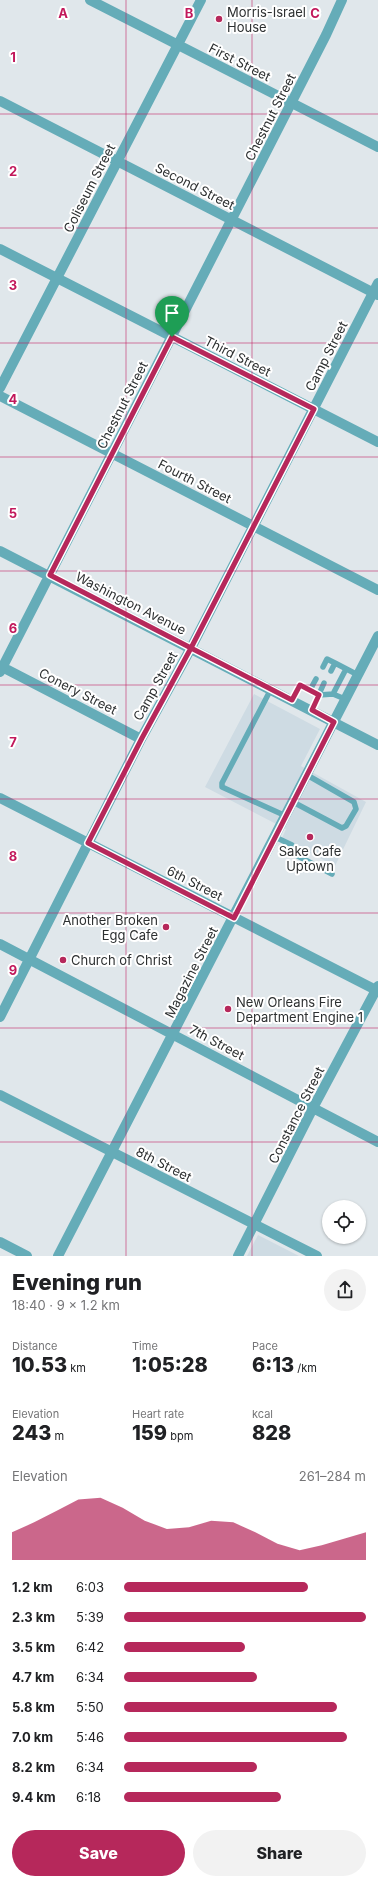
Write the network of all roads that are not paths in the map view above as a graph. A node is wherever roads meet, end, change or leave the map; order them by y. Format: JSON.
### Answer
{"nodes":[{"id":1,"x":90,"y":0,"type":"edge"},
{"id":2,"x":201,"y":0,"type":"edge"},
{"id":3,"x":342,"y":0,"type":"edge"},
{"id":4,"x":178,"y":45,"type":"junction"},
{"id":5,"x":0,"y":101,"type":"edge"},
{"id":6,"x":292,"y":103,"type":"junction"},
{"id":7,"x":378,"y":147,"type":"edge"},
{"id":8,"x":118,"y":161,"type":"junction"},
{"id":9,"x":232,"y":220,"type":"junction"},
{"id":10,"x":0,"y":249,"type":"edge"},
{"id":11,"x":57,"y":278,"type":"junction"},
{"id":12,"x":376,"y":290,"type":"edge"},
{"id":13,"x":172,"y":337,"type":"junction"},
{"id":14,"x":0,"y":388,"type":"edge"},
{"id":15,"x":0,"y":396,"type":"edge"},
{"id":16,"x":314,"y":409,"type":"junction"},
{"id":17,"x":378,"y":442,"type":"edge"},
{"id":18,"x":112,"y":453,"type":"junction"},
{"id":19,"x":254,"y":525,"type":"junction"},
{"id":20,"x":0,"y":551,"type":"edge"},
{"id":21,"x":50,"y":575,"type":"junction"},
{"id":22,"x":378,"y":590,"type":"edge"},
{"id":23,"x":378,"y":636,"type":"edge"},
{"id":24,"x":191,"y":648,"type":"junction"},
{"id":25,"x":335,"y":663,"type":"junction"},
{"id":26,"x":323,"y":667,"type":"dead end"},
{"id":27,"x":1,"y":669,"type":"edge"},
{"id":28,"x":346,"y":669,"type":"junction"},
{"id":29,"x":331,"y":671,"type":"dead end"},
{"id":30,"x":358,"y":675,"type":"junction"},
{"id":31,"x":316,"y":679,"type":"dead end"},
{"id":32,"x":324,"y":683,"type":"dead end"},
{"id":33,"x":271,"y":689,"type":"junction"},
{"id":34,"x":310,"y":690,"type":"junction"},
{"id":35,"x":333,"y":694,"type":"junction"},
{"id":36,"x":319,"y":695,"type":"junction"},
{"id":37,"x":345,"y":699,"type":"junction"},
{"id":38,"x":292,"y":700,"type":"junction"},
{"id":39,"x":312,"y":710,"type":"junction"},
{"id":40,"x":334,"y":722,"type":"junction"},
{"id":41,"x":142,"y":738,"type":"junction"},
{"id":42,"x":378,"y":744,"type":"edge"},
{"id":43,"x":307,"y":775,"type":"junction"},
{"id":44,"x":0,"y":798,"type":"edge"},
{"id":45,"x":293,"y":802,"type":"junction"},
{"id":46,"x":286,"y":816,"type":"junction"},
{"id":47,"x":275,"y":837,"type":"junction"},
{"id":48,"x":88,"y":843,"type":"junction"},
{"id":49,"x":332,"y":874,"type":"dead end"},
{"id":50,"x":234,"y":918,"type":"junction"},
{"id":51,"x":0,"y":944,"type":"edge"},
{"id":52,"x":29,"y":959,"type":"junction"},
{"id":53,"x":377,"y":989,"type":"edge"},
{"id":54,"x":0,"y":1017,"type":"edge"},
{"id":55,"x":174,"y":1034,"type":"junction"},
{"id":56,"x":0,"y":1094,"type":"edge"},
{"id":57,"x":313,"y":1108,"type":"junction"},
{"id":58,"x":378,"y":1142,"type":"edge"},
{"id":59,"x":111,"y":1151,"type":"junction"},
{"id":60,"x":254,"y":1225,"type":"junction"},
{"id":61,"x":0,"y":1242,"type":"edge"},
{"id":62,"x":27,"y":1256,"type":"edge"},
{"id":63,"x":58,"y":1256,"type":"edge"},
{"id":64,"x":238,"y":1256,"type":"edge"},
{"id":65,"x":317,"y":1256,"type":"edge"}],
"edges":[{"from":1,"to":4,"type":"street","name":"First Street"},
{"from":2,"to":4,"type":"street","name":"Coliseum Street"},
{"from":3,"to":6,"type":"street","name":"Chestnut Street"},
{"from":4,"to":6,"type":"street","name":"First Street"},
{"from":4,"to":8,"type":"street","name":"Coliseum Street"},
{"from":5,"to":8,"type":"street","name":"Second Street"},
{"from":6,"to":7,"type":"street","name":"First Street"},
{"from":6,"to":9,"type":"street","name":"Chestnut Street"},
{"from":8,"to":9,"type":"street","name":"Second Street"},
{"from":8,"to":11,"type":"street","name":"Coliseum Street"},
{"from":9,"to":12,"type":"street","name":"Second Street"},
{"from":9,"to":13,"type":"street","name":"Chestnut Street"},
{"from":10,"to":11,"type":"street","name":"Third Street"},
{"from":11,"to":13,"type":"street","name":"Third Street"},
{"from":11,"to":14,"type":"street","name":"Coliseum Street"},
{"from":12,"to":16,"type":"street","name":"Camp Street"},
{"from":13,"to":16,"type":"street","name":"Third Street"},
{"from":13,"to":18,"type":"street","name":"Chestnut Street"},
{"from":15,"to":18,"type":"street","name":"Fourth Street"},
{"from":16,"to":17,"type":"street","name":"Third Street"},
{"from":16,"to":19,"type":"street","name":"Camp Street"},
{"from":18,"to":19,"type":"street","name":"Fourth Street"},
{"from":18,"to":21,"type":"street","name":"Chestnut Street"},
{"from":19,"to":22,"type":"street","name":"Fourth Street"},
{"from":19,"to":24,"type":"street","name":"Camp Street"},
{"from":20,"to":21,"type":"street","name":"Washington Avenue"},
{"from":21,"to":24,"type":"street","name":"Washington Avenue"},
{"from":21,"to":27,"type":"street","name":"Chestnut Street"},
{"from":23,"to":30,"type":"street","name":"Magazine Street"},
{"from":24,"to":33,"type":"street","name":"Washington Avenue"},
{"from":24,"to":41,"type":"street","name":"Camp Street"},
{"from":25,"to":26,"type":"lane"},
{"from":25,"to":28,"type":"lane"},
{"from":25,"to":29,"type":"lane"},
{"from":27,"to":41,"type":"street","name":"Conery Street"},
{"from":28,"to":30,"type":"lane"},
{"from":28,"to":35,"type":"lane"},
{"from":30,"to":37,"type":"street","name":"Magazine Street"},
{"from":31,"to":34,"type":"lane"},
{"from":32,"to":36,"type":"lane"},
{"from":33,"to":38,"type":"street","name":"Washington Avenue"},
{"from":33,"to":46,"type":"lane"},
{"from":34,"to":36,"type":"lane"},
{"from":34,"to":38,"type":"lane"},
{"from":35,"to":36,"type":"lane"},
{"from":35,"to":37,"type":"lane"},
{"from":36,"to":39,"type":"lane"},
{"from":37,"to":40,"type":"street","name":"Magazine Street"},
{"from":38,"to":39,"type":"street","name":"Washington Avenue"},
{"from":39,"to":40,"type":"street","name":"Washington Avenue"},
{"from":40,"to":42,"type":"street","name":"Washington Avenue"},
{"from":40,"to":43,"type":"street","name":"Magazine Street"},
{"from":41,"to":48,"type":"street","name":"Camp Street"},
{"from":43,"to":45,"type":"street","name":"Magazine Street"},
{"from":43,"to":45,"type":"lane"},
{"from":44,"to":48,"type":"street","name":"6th Street"},
{"from":45,"to":46,"type":"street","name":"Magazine Street"},
{"from":46,"to":47,"type":"street","name":"Magazine Street"},
{"from":47,"to":49,"type":"lane"},
{"from":47,"to":50,"type":"street","name":"Magazine Street"},
{"from":48,"to":50,"type":"street","name":"6th Street"},
{"from":48,"to":52,"type":"street","name":"Camp Street"},
{"from":50,"to":53,"type":"street","name":"6th Street"},
{"from":50,"to":55,"type":"street","name":"Magazine Street"},
{"from":51,"to":52,"type":"street","name":"7th Street"},
{"from":52,"to":54,"type":"street","name":"Camp Street"},
{"from":52,"to":55,"type":"street","name":"7th Street"},
{"from":53,"to":57,"type":"street","name":"Constance Street"},
{"from":55,"to":57,"type":"street","name":"7th Street"},
{"from":55,"to":59,"type":"street","name":"Magazine Street"},
{"from":56,"to":59,"type":"street","name":"8th Street"},
{"from":57,"to":58,"type":"street","name":"7th Street"},
{"from":57,"to":60,"type":"street","name":"Constance Street"},
{"from":59,"to":60,"type":"street","name":"8th Street"},
{"from":59,"to":63,"type":"street","name":"Magazine Street"},
{"from":60,"to":64,"type":"street","name":"Constance Street"},
{"from":60,"to":65,"type":"street","name":"8th Street"},
{"from":61,"to":62,"type":"street"}]}
